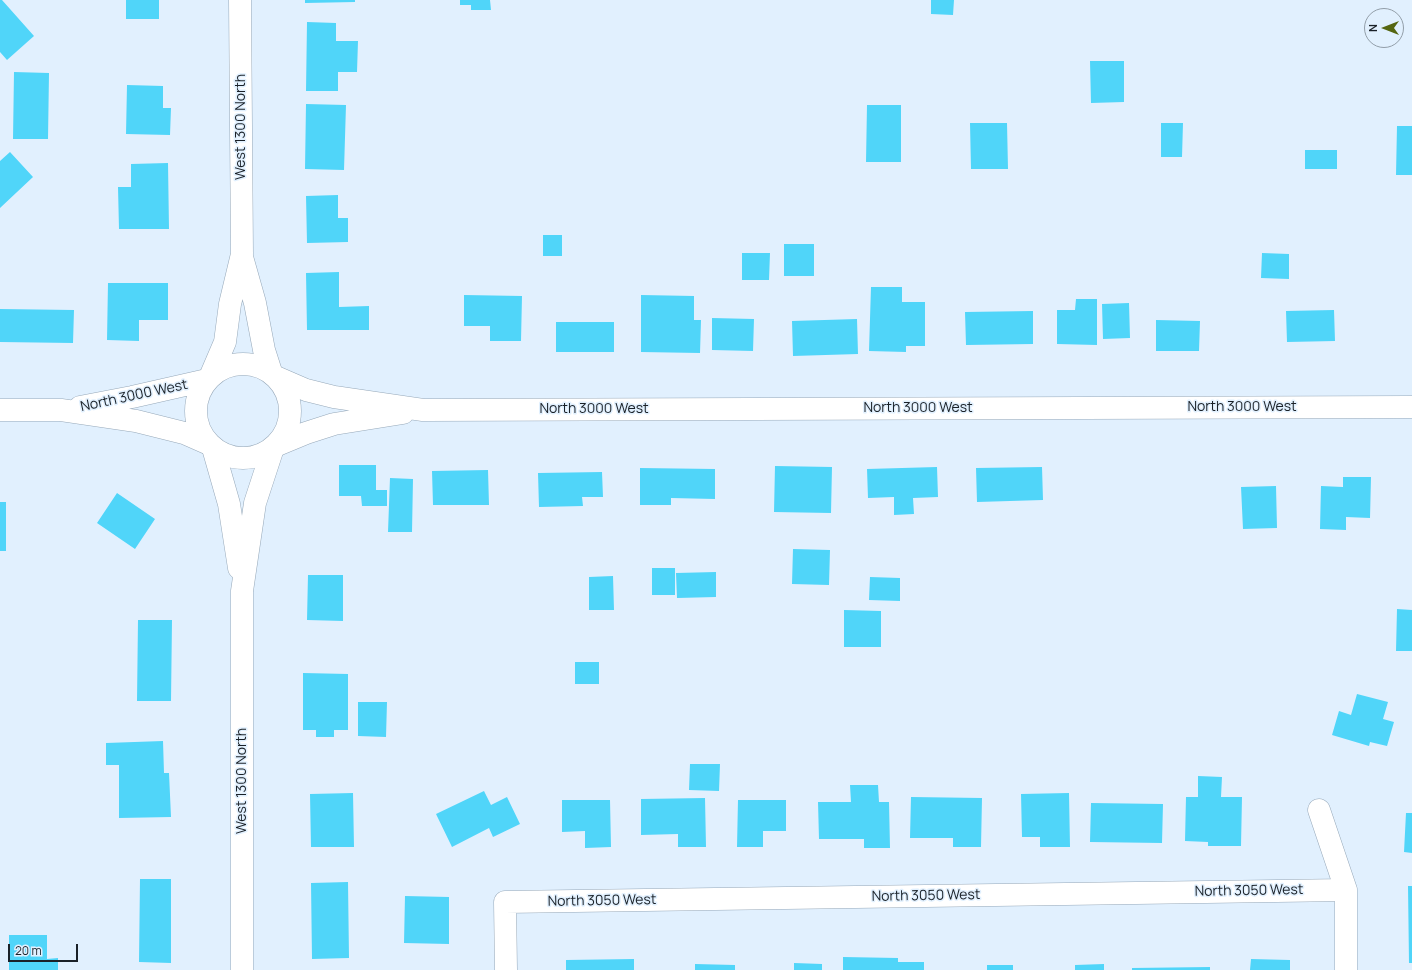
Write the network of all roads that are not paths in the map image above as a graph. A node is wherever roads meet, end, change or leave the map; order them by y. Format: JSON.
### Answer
{"nodes":[{"id":1,"x":240,"y":0,"type":"edge"},
{"id":2,"x":242,"y":254,"type":"junction"},
{"id":3,"x":273,"y":374,"type":"junction"},
{"id":4,"x":209,"y":379,"type":"junction"},
{"id":5,"x":1412,"y":407,"type":"edge"},
{"id":6,"x":0,"y":410,"type":"edge"},
{"id":7,"x":62,"y":410,"type":"junction"},
{"id":8,"x":423,"y":410,"type":"junction"},
{"id":9,"x":211,"y":446,"type":"junction"},
{"id":10,"x":275,"y":446,"type":"junction"},
{"id":11,"x":242,"y":591,"type":"junction"},
{"id":12,"x":1319,"y":810,"type":"dead end"},
{"id":13,"x":1346,"y":890,"type":"junction"},
{"id":14,"x":242,"y":970,"type":"edge"},
{"id":15,"x":506,"y":970,"type":"edge"},
{"id":16,"x":1346,"y":970,"type":"edge"}],
"edges":[{"from":1,"to":2,"type":"street","name":"West 1300 North"},
{"from":2,"to":3,"type":"street","name":"West 1300 North"},
{"from":2,"to":4,"type":"street","name":"West 1300 North"},
{"from":3,"to":4,"type":"street"},
{"from":3,"to":8,"type":"street","name":"North 3000 West"},
{"from":3,"to":10,"type":"street"},
{"from":4,"to":7,"type":"street","name":"North 3000 West"},
{"from":4,"to":9,"type":"street"},
{"from":5,"to":8,"type":"street","name":"North 3000 West"},
{"from":6,"to":7,"type":"street","name":"North 3000 West"},
{"from":7,"to":9,"type":"street","name":"North 3000 West"},
{"from":8,"to":10,"type":"street","name":"North 3000 West"},
{"from":9,"to":10,"type":"street"},
{"from":9,"to":11,"type":"street","name":"West 1300 North"},
{"from":10,"to":11,"type":"street","name":"West 1300 North"},
{"from":11,"to":14,"type":"street","name":"West 1300 North"},
{"from":12,"to":13,"type":"street"},
{"from":13,"to":15,"type":"street","name":"North 3050 West"},
{"from":13,"to":16,"type":"street"}]}
